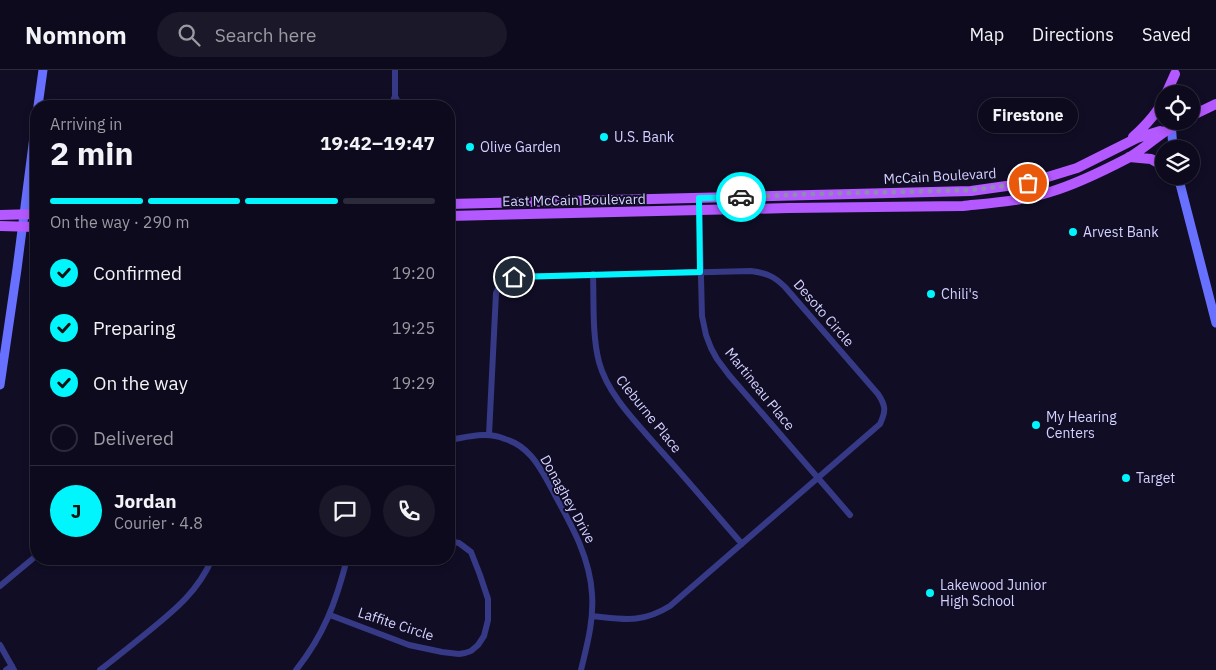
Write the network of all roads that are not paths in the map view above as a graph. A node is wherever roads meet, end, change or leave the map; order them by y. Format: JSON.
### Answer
{"nodes":[{"id":1,"x":43,"y":70,"type":"edge"},
{"id":2,"x":395,"y":70,"type":"edge"},
{"id":3,"x":1175,"y":72,"type":"edge"},
{"id":4,"x":1170,"y":85,"type":"edge"},
{"id":5,"x":1174,"y":85,"type":"edge"},
{"id":6,"x":395,"y":96,"type":"junction"},
{"id":7,"x":39,"y":100,"type":"edge"},
{"id":8,"x":393,"y":100,"type":"edge"},
{"id":9,"x":397,"y":100,"type":"edge"},
{"id":10,"x":1214,"y":105,"type":"edge"},
{"id":11,"x":1200,"y":112,"type":"edge"},
{"id":12,"x":1155,"y":114,"type":"edge"},
{"id":13,"x":1156,"y":130,"type":"edge"},
{"id":14,"x":1163,"y":130,"type":"edge"},
{"id":15,"x":1126,"y":143,"type":"junction"},
{"id":16,"x":1129,"y":157,"type":"junction"},
{"id":17,"x":1155,"y":161,"type":"edge"},
{"id":18,"x":30,"y":164,"type":"edge"},
{"id":19,"x":1180,"y":185,"type":"edge"},
{"id":20,"x":699,"y":198,"type":"junction"},
{"id":21,"x":455,"y":204,"type":"edge"},
{"id":22,"x":699,"y":210,"type":"junction"},
{"id":23,"x":23,"y":214,"type":"junction"},
{"id":24,"x":30,"y":214,"type":"edge"},
{"id":25,"x":0,"y":215,"type":"edge"},
{"id":26,"x":455,"y":216,"type":"edge"},
{"id":27,"x":0,"y":226,"type":"edge"},
{"id":28,"x":22,"y":226,"type":"junction"},
{"id":29,"x":30,"y":227,"type":"edge"},
{"id":30,"x":700,"y":272,"type":"junction"},
{"id":31,"x":593,"y":274,"type":"junction"},
{"id":32,"x":1216,"y":323,"type":"edge"},
{"id":33,"x":0,"y":385,"type":"edge"},
{"id":34,"x":489,"y":435,"type":"junction"},
{"id":35,"x":455,"y":439,"type":"edge"},
{"id":36,"x":818,"y":478,"type":"junction"},
{"id":37,"x":850,"y":515,"type":"dead end"},
{"id":38,"x":455,"y":542,"type":"edge"},
{"id":39,"x":742,"y":544,"type":"junction"},
{"id":40,"x":30,"y":561,"type":"edge"},
{"id":41,"x":209,"y":565,"type":"edge"},
{"id":42,"x":345,"y":565,"type":"edge"},
{"id":43,"x":0,"y":586,"type":"edge"},
{"id":44,"x":330,"y":615,"type":"junction"},
{"id":45,"x":592,"y":616,"type":"junction"},
{"id":46,"x":0,"y":645,"type":"edge"},
{"id":47,"x":13,"y":668,"type":"edge"},
{"id":48,"x":6,"y":670,"type":"edge"},
{"id":49,"x":100,"y":670,"type":"edge"},
{"id":50,"x":296,"y":670,"type":"edge"},
{"id":51,"x":581,"y":670,"type":"edge"}],
"edges":[{"from":1,"to":7,"type":"street"},
{"from":2,"to":6,"type":"street"},
{"from":3,"to":4,"type":"main road"},
{"from":3,"to":5,"type":"street"},
{"from":6,"to":8,"type":"street"},
{"from":6,"to":9,"type":"street"},
{"from":10,"to":11,"type":"main road"},
{"from":12,"to":15,"type":"main road"},
{"from":13,"to":15,"type":"main road","name":"McCain Boulevard"},
{"from":14,"to":16,"type":"main road","name":"McCain Boulevard"},
{"from":15,"to":20,"type":"main road","name":"McCain Boulevard"},
{"from":16,"to":17,"type":"main road"},
{"from":16,"to":22,"type":"main road","name":"McCain Boulevard"},
{"from":18,"to":23,"type":"street"},
{"from":19,"to":32,"type":"street"},
{"from":20,"to":21,"type":"main road","name":"East McCain Boulevard"},
{"from":20,"to":22,"type":"street","name":"Martineau Place"},
{"from":22,"to":26,"type":"main road","name":"East McCain Boulevard"},
{"from":22,"to":30,"type":"street","name":"Martineau Place"},
{"from":23,"to":24,"type":"main road"},
{"from":23,"to":25,"type":"main road"},
{"from":23,"to":28,"type":"street"},
{"from":27,"to":28,"type":"main road"},
{"from":28,"to":29,"type":"main road"},
{"from":28,"to":33,"type":"street"},
{"from":30,"to":31,"type":"street","name":"Desoto Circle"},
{"from":30,"to":36,"type":"street","name":"Martineau Place"},
{"from":30,"to":36,"type":"street","name":"Desoto Circle"},
{"from":31,"to":34,"type":"street","name":"Desoto Circle"},
{"from":31,"to":39,"type":"street","name":"Cleburne Place"},
{"from":34,"to":35,"type":"street","name":"Donaghey Drive"},
{"from":34,"to":45,"type":"street","name":"Donaghey Drive"},
{"from":36,"to":37,"type":"street","name":"Martineau Place"},
{"from":36,"to":39,"type":"street","name":"Desoto Circle"},
{"from":38,"to":44,"type":"street","name":"Laffite Circle"},
{"from":39,"to":45,"type":"street","name":"Desoto Circle"},
{"from":40,"to":43,"type":"street"},
{"from":41,"to":49,"type":"street"},
{"from":42,"to":44,"type":"street"},
{"from":44,"to":50,"type":"street"},
{"from":45,"to":51,"type":"street","name":"Donaghey Drive"},
{"from":46,"to":47,"type":"street"},
{"from":47,"to":48,"type":"street"}]}
